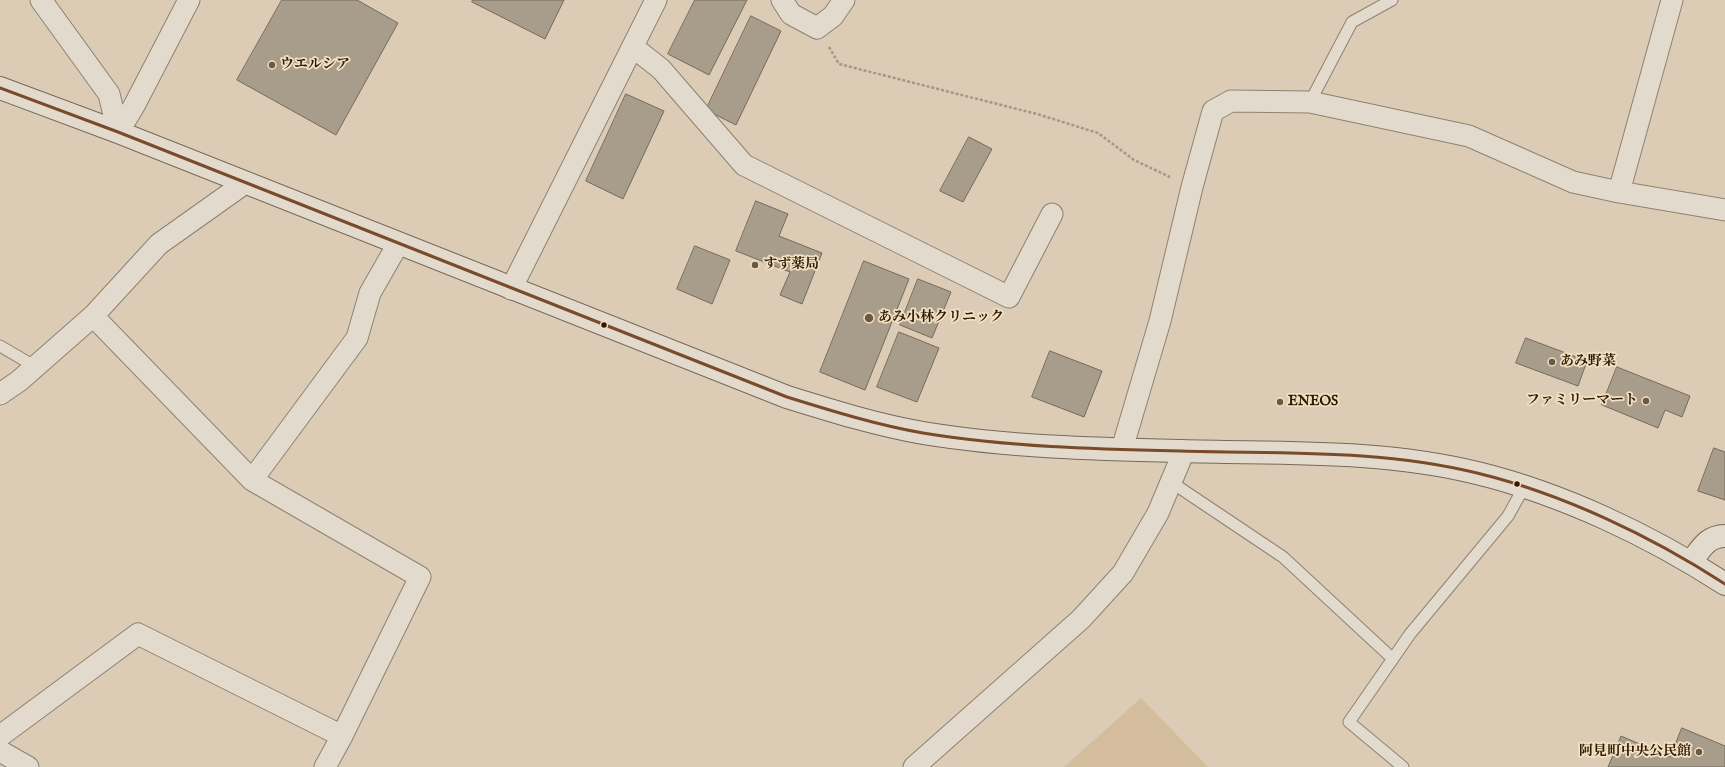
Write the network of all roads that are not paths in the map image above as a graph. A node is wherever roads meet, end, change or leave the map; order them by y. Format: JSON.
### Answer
{"nodes":[{"id":1,"x":41,"y":0,"type":"edge"},
{"id":2,"x":189,"y":0,"type":"edge"},
{"id":3,"x":656,"y":0,"type":"edge"},
{"id":4,"x":782,"y":0,"type":"edge"},
{"id":5,"x":844,"y":0,"type":"edge"},
{"id":6,"x":1392,"y":0,"type":"edge"},
{"id":7,"x":1672,"y":0,"type":"edge"},
{"id":8,"x":633,"y":47,"type":"junction"},
{"id":9,"x":0,"y":88,"type":"edge"},
{"id":10,"x":1310,"y":102,"type":"junction"},
{"id":11,"x":118,"y":132,"type":"junction"},
{"id":12,"x":246,"y":183,"type":"junction"},
{"id":13,"x":1619,"y":192,"type":"junction"},
{"id":14,"x":1725,"y":210,"type":"edge"},
{"id":15,"x":1052,"y":214,"type":"dead end"},
{"id":16,"x":398,"y":244,"type":"junction"},
{"id":17,"x":511,"y":289,"type":"junction"},
{"id":18,"x":93,"y":316,"type":"junction"},
{"id":19,"x":0,"y":346,"type":"edge"},
{"id":20,"x":36,"y":367,"type":"junction"},
{"id":21,"x":0,"y":394,"type":"edge"},
{"id":22,"x":1122,"y":449,"type":"junction"},
{"id":23,"x":1184,"y":452,"type":"junction"},
{"id":24,"x":252,"y":480,"type":"junction"},
{"id":25,"x":1171,"y":482,"type":"junction"},
{"id":26,"x":1524,"y":487,"type":"junction"},
{"id":27,"x":1725,"y":536,"type":"edge"},
{"id":28,"x":1691,"y":562,"type":"junction"},
{"id":29,"x":1725,"y":584,"type":"edge"},
{"id":30,"x":1393,"y":659,"type":"junction"},
{"id":31,"x":0,"y":736,"type":"edge"},
{"id":32,"x":342,"y":736,"type":"junction"},
{"id":33,"x":0,"y":751,"type":"edge"},
{"id":34,"x":28,"y":767,"type":"edge"},
{"id":35,"x":325,"y":767,"type":"edge"},
{"id":36,"x":914,"y":767,"type":"edge"},
{"id":37,"x":1403,"y":767,"type":"edge"}],
"edges":[{"from":1,"to":11,"type":"street"},
{"from":2,"to":11,"type":"street"},
{"from":3,"to":8,"type":"street"},
{"from":4,"to":5,"type":"street"},
{"from":6,"to":10,"type":"lane"},
{"from":7,"to":13,"type":"street"},
{"from":8,"to":15,"type":"street"},
{"from":8,"to":17,"type":"street"},
{"from":9,"to":11,"type":"street"},
{"from":10,"to":13,"type":"street"},
{"from":10,"to":22,"type":"street"},
{"from":11,"to":12,"type":"street"},
{"from":12,"to":16,"type":"street"},
{"from":12,"to":18,"type":"street"},
{"from":13,"to":14,"type":"street"},
{"from":16,"to":17,"type":"street"},
{"from":16,"to":24,"type":"street"},
{"from":17,"to":22,"type":"street"},
{"from":18,"to":20,"type":"street"},
{"from":18,"to":24,"type":"street"},
{"from":19,"to":20,"type":"lane"},
{"from":20,"to":21,"type":"street"},
{"from":22,"to":23,"type":"street"},
{"from":23,"to":25,"type":"street"},
{"from":23,"to":26,"type":"street"},
{"from":24,"to":32,"type":"street"},
{"from":25,"to":30,"type":"lane"},
{"from":25,"to":36,"type":"street"},
{"from":26,"to":28,"type":"street"},
{"from":26,"to":30,"type":"lane"},
{"from":27,"to":28,"type":"street"},
{"from":28,"to":29,"type":"street"},
{"from":30,"to":37,"type":"lane"},
{"from":31,"to":32,"type":"street"},
{"from":32,"to":35,"type":"street"},
{"from":33,"to":34,"type":"street"}]}
